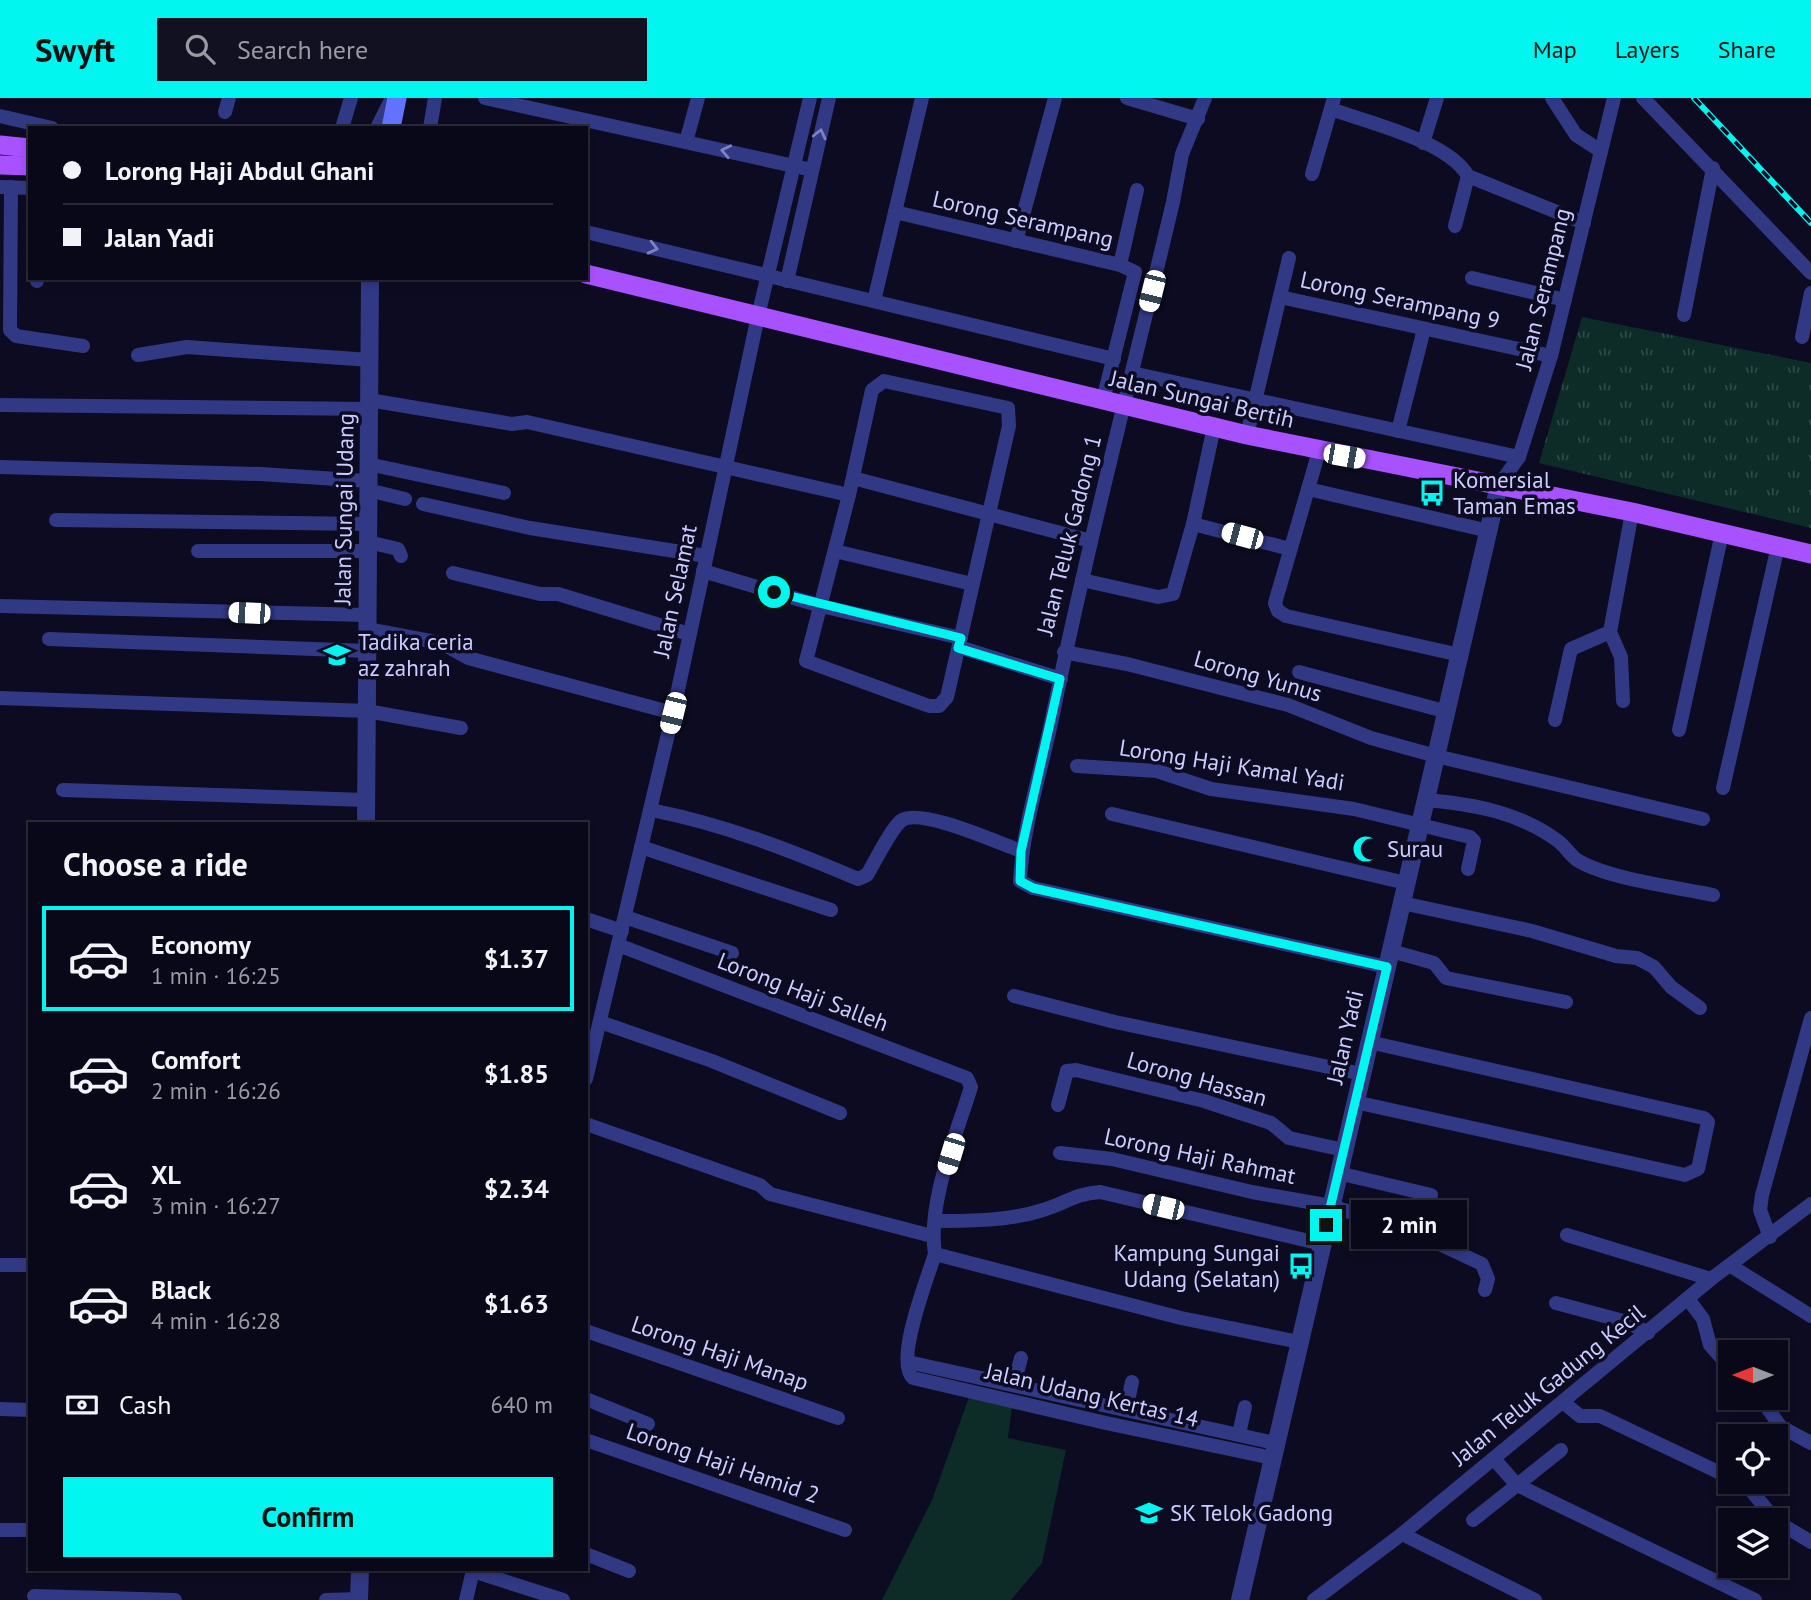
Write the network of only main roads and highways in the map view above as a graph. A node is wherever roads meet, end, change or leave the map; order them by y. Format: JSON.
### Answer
{"nodes":[{"id":1,"x":397,"y":98,"type":"edge"},
{"id":2,"x":391,"y":126,"type":"edge"},
{"id":3,"x":0,"y":145,"type":"edge"},
{"id":4,"x":28,"y":148,"type":"edge"},
{"id":5,"x":0,"y":164,"type":"edge"},
{"id":6,"x":28,"y":166,"type":"edge"},
{"id":7,"x":588,"y":274,"type":"edge"},
{"id":8,"x":1811,"y":554,"type":"edge"}],
"edges":[{"from":1,"to":2,"type":"main road"},
{"from":3,"to":4,"type":"main road"},
{"from":5,"to":6,"type":"main road"},
{"from":7,"to":8,"type":"main road","name":"Jalan Sungai Bertih"}]}
